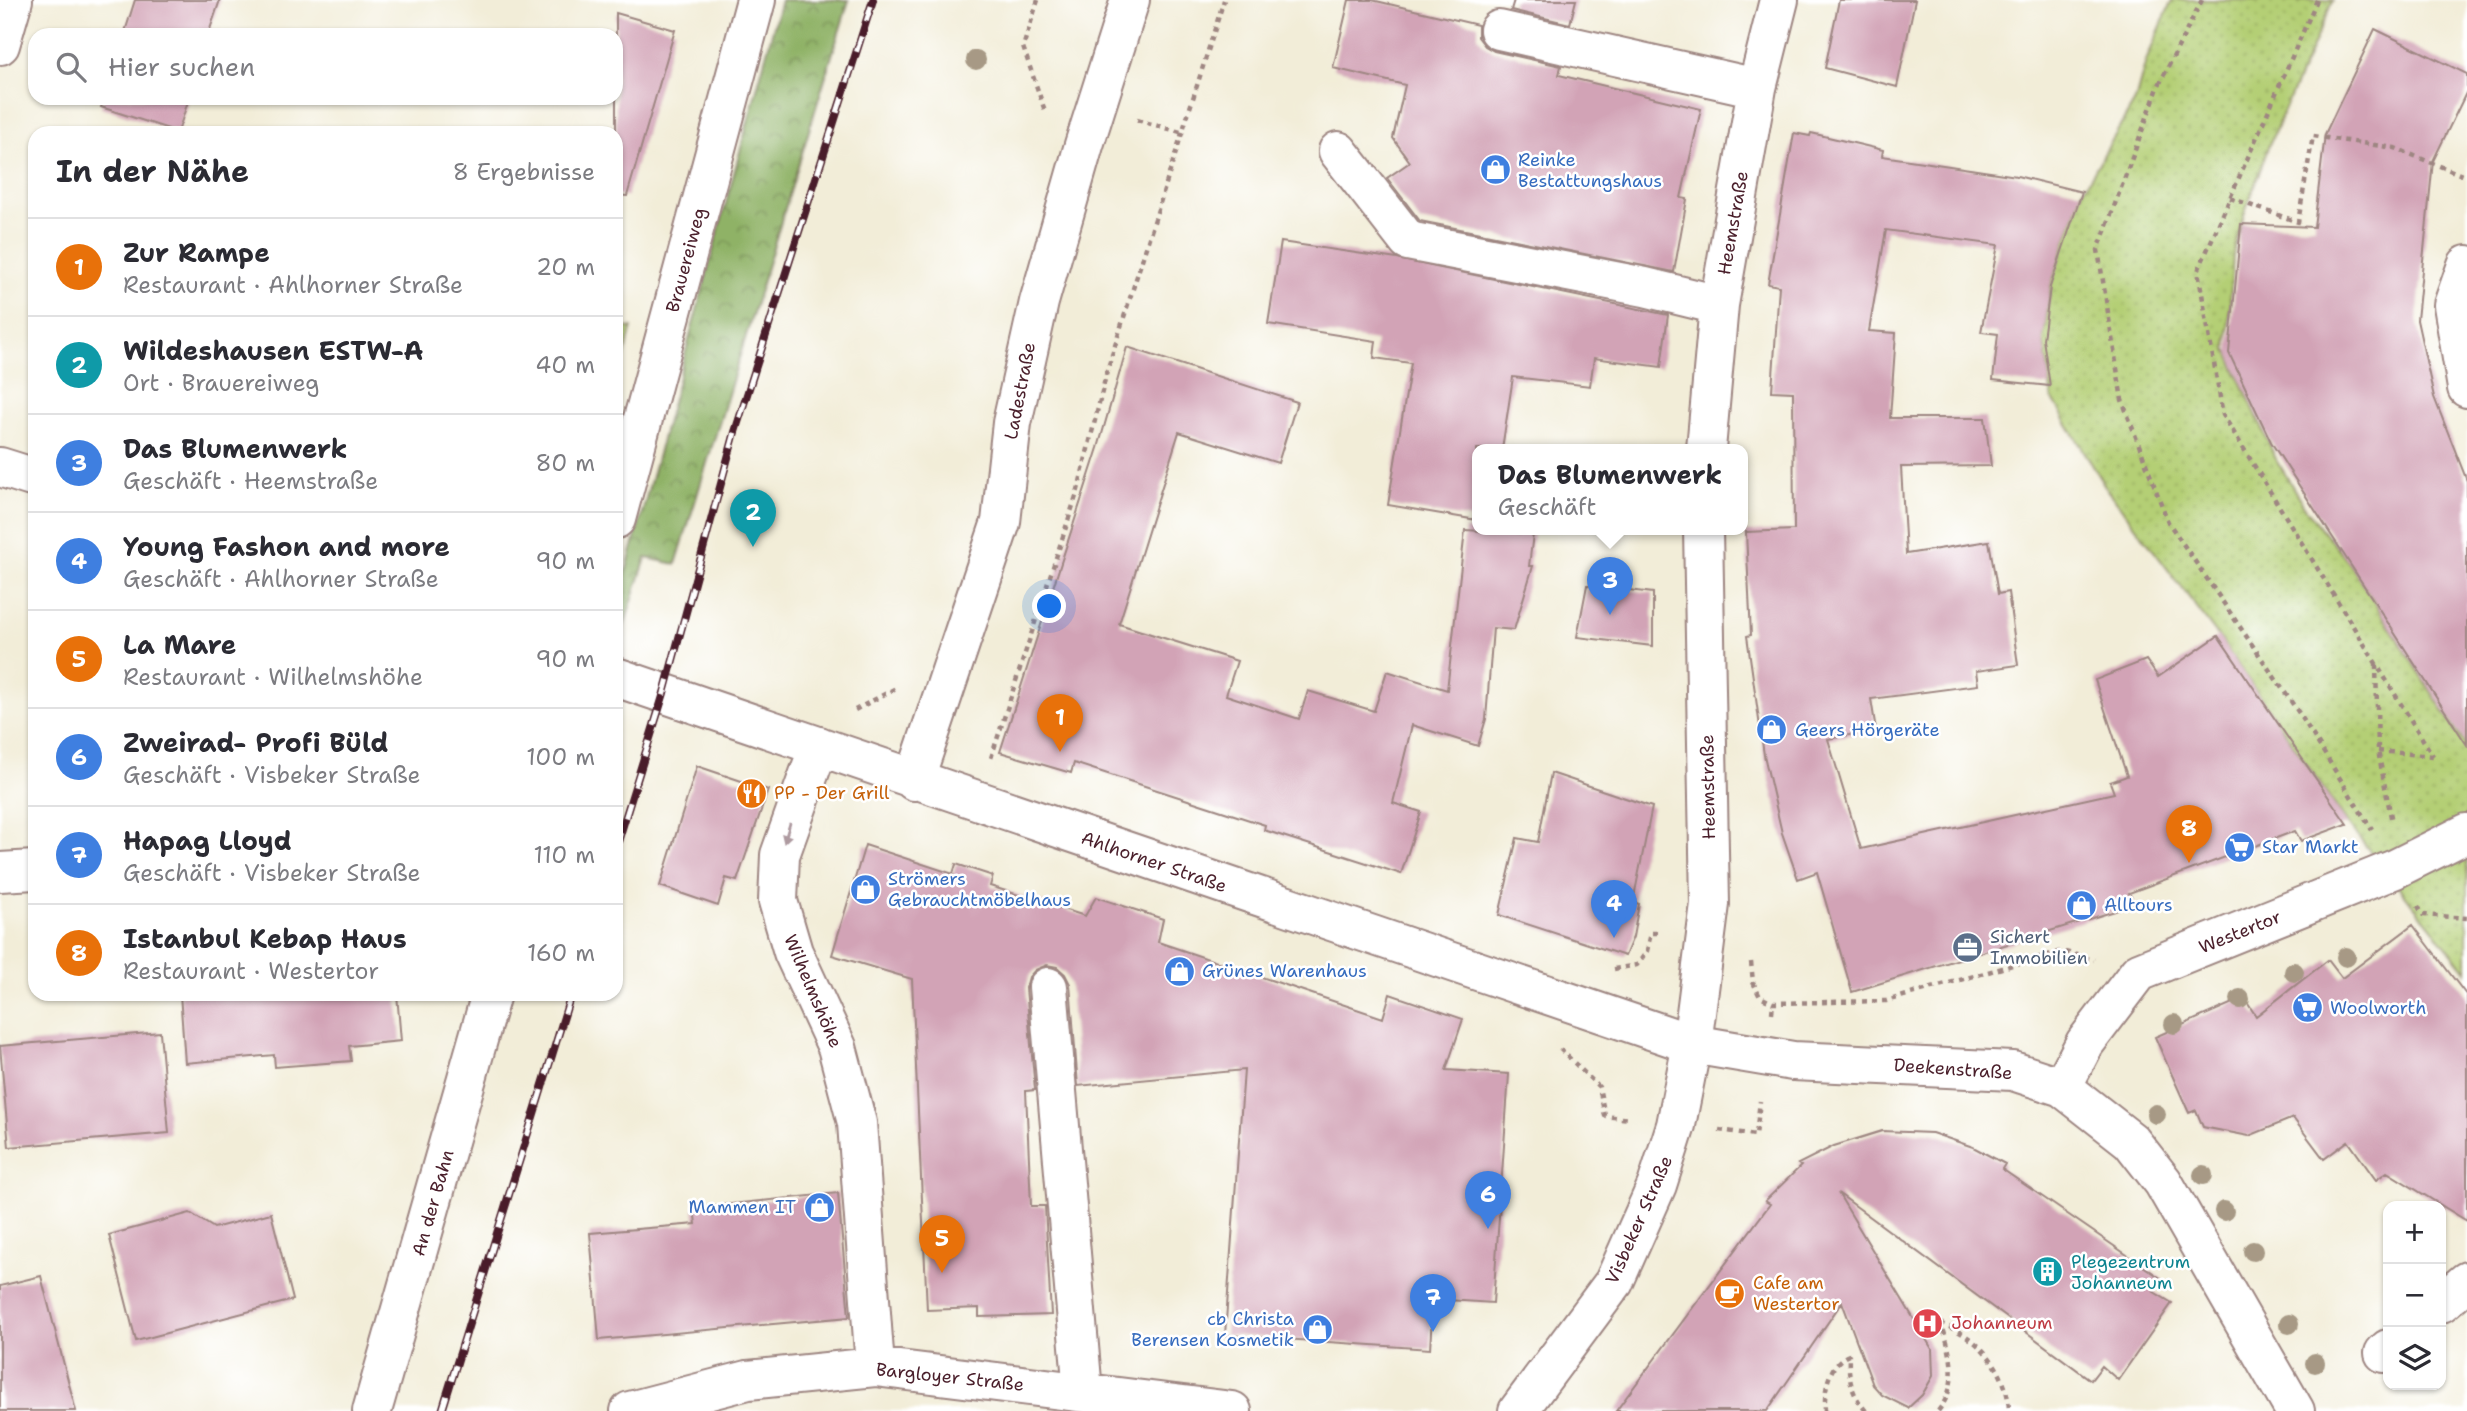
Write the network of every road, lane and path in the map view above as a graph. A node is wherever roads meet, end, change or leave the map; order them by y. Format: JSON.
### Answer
{"nodes":[{"id":1,"x":13,"y":0,"type":"edge"},
{"id":2,"x":756,"y":0,"type":"edge"},
{"id":3,"x":1130,"y":0,"type":"edge"},
{"id":4,"x":1224,"y":0,"type":"edge"},
{"id":5,"x":1779,"y":0,"type":"edge"},
{"id":6,"x":2202,"y":0,"type":"edge"},
{"id":7,"x":2317,"y":0,"type":"edge"},
{"id":8,"x":1499,"y":30,"type":"dead end"},
{"id":9,"x":0,"y":45,"type":"edge"},
{"id":10,"x":1757,"y":88,"type":"junction"},
{"id":11,"x":1338,"y":151,"type":"dead end"},
{"id":12,"x":2467,"y":177,"type":"edge"},
{"id":13,"x":2230,"y":198,"type":"junction"},
{"id":14,"x":2467,"y":265,"type":"edge"},
{"id":15,"x":1719,"y":304,"type":"junction"},
{"id":16,"x":2467,"y":388,"type":"edge"},
{"id":17,"x":1706,"y":444,"type":"edge"},
{"id":18,"x":0,"y":467,"type":"edge"},
{"id":19,"x":28,"y":476,"type":"edge"},
{"id":20,"x":623,"y":493,"type":"edge"},
{"id":21,"x":1703,"y":535,"type":"edge"},
{"id":22,"x":2376,"y":664,"type":"junction"},
{"id":23,"x":623,"y":679,"type":"edge"},
{"id":24,"x":929,"y":739,"type":"junction"},
{"id":25,"x":819,"y":746,"type":"junction"},
{"id":26,"x":2378,"y":751,"type":"junction"},
{"id":27,"x":914,"y":781,"type":"junction"},
{"id":28,"x":2467,"y":833,"type":"edge"},
{"id":29,"x":2395,"y":869,"type":"junction"},
{"id":30,"x":28,"y":870,"type":"edge"},
{"id":31,"x":0,"y":872,"type":"edge"},
{"id":32,"x":1651,"y":933,"type":"dead end"},
{"id":33,"x":1608,"y":970,"type":"dead end"},
{"id":34,"x":2139,"y":972,"type":"junction"},
{"id":35,"x":1048,"y":987,"type":"dead end"},
{"id":36,"x":489,"y":1001,"type":"edge"},
{"id":37,"x":1773,"y":1003,"type":"dead end"},
{"id":38,"x":1554,"y":1044,"type":"dead end"},
{"id":39,"x":1692,"y":1044,"type":"junction"},
{"id":40,"x":2062,"y":1087,"type":"junction"},
{"id":41,"x":1605,"y":1116,"type":"dead end"},
{"id":42,"x":2467,"y":1281,"type":"edge"},
{"id":43,"x":2446,"y":1299,"type":"edge"},
{"id":44,"x":1920,"y":1320,"type":"dead end"},
{"id":45,"x":1941,"y":1321,"type":"junction"},
{"id":46,"x":874,"y":1367,"type":"junction"},
{"id":47,"x":1083,"y":1392,"type":"junction"},
{"id":48,"x":372,"y":1411,"type":"edge"},
{"id":49,"x":630,"y":1411,"type":"edge"},
{"id":50,"x":1232,"y":1411,"type":"edge"},
{"id":51,"x":1518,"y":1411,"type":"edge"},
{"id":52,"x":1825,"y":1411,"type":"edge"},
{"id":53,"x":1866,"y":1411,"type":"edge"},
{"id":54,"x":1938,"y":1411,"type":"edge"},
{"id":55,"x":2010,"y":1411,"type":"edge"},
{"id":56,"x":2295,"y":1411,"type":"edge"}],
"edges":[{"from":1,"to":9,"type":"street"},
{"from":2,"to":20,"type":"street","name":"Brauereiweg"},
{"from":3,"to":24,"type":"street","name":"Ladestraße"},
{"from":4,"to":24,"type":"path"},
{"from":5,"to":10,"type":"street","name":"Heemstraße"},
{"from":6,"to":29,"type":"path"},
{"from":7,"to":13,"type":"path"},
{"from":8,"to":10,"type":"street"},
{"from":10,"to":15,"type":"street","name":"Heemstraße"},
{"from":11,"to":15,"type":"street"},
{"from":12,"to":13,"type":"path"},
{"from":13,"to":22,"type":"path"},
{"from":14,"to":16,"type":"street"},
{"from":15,"to":17,"type":"street","name":"Heemstraße"},
{"from":18,"to":19,"type":"street"},
{"from":21,"to":39,"type":"street","name":"Heemstraße"},
{"from":22,"to":26,"type":"path"},
{"from":22,"to":26,"type":"path"},
{"from":23,"to":25,"type":"street","name":"Ahlhorner Straße"},
{"from":24,"to":27,"type":"street","name":"Ladestraße"},
{"from":25,"to":27,"type":"street","name":"Ahlhorner Straße"},
{"from":25,"to":46,"type":"street","name":"Wilhelmshöhe","one_way":true},
{"from":26,"to":29,"type":"path"},
{"from":27,"to":39,"type":"street","name":"Ahlhorner Straße"},
{"from":28,"to":29,"type":"street","name":"Westertor"},
{"from":29,"to":34,"type":"street","name":"Westertor"},
{"from":30,"to":31,"type":"street"},
{"from":32,"to":33,"type":"path"},
{"from":34,"to":37,"type":"path"},
{"from":34,"to":40,"type":"street"},
{"from":35,"to":47,"type":"street"},
{"from":36,"to":48,"type":"street","name":"An der Bahn"},
{"from":38,"to":41,"type":"path"},
{"from":39,"to":40,"type":"street","name":"Deekenstraße"},
{"from":39,"to":51,"type":"street","name":"Visbeker Straße"},
{"from":40,"to":56,"type":"street","name":"Deekenstraße"},
{"from":42,"to":43,"type":"street"},
{"from":44,"to":45,"type":"path"},
{"from":45,"to":54,"type":"path"},
{"from":45,"to":55,"type":"path"},
{"from":46,"to":47,"type":"street","name":"Bargloyer Straße"},
{"from":46,"to":49,"type":"street","name":"Bargloyer Straße"},
{"from":47,"to":50,"type":"street","name":"Bargloyer Straße"},
{"from":52,"to":53,"type":"path"}]}
